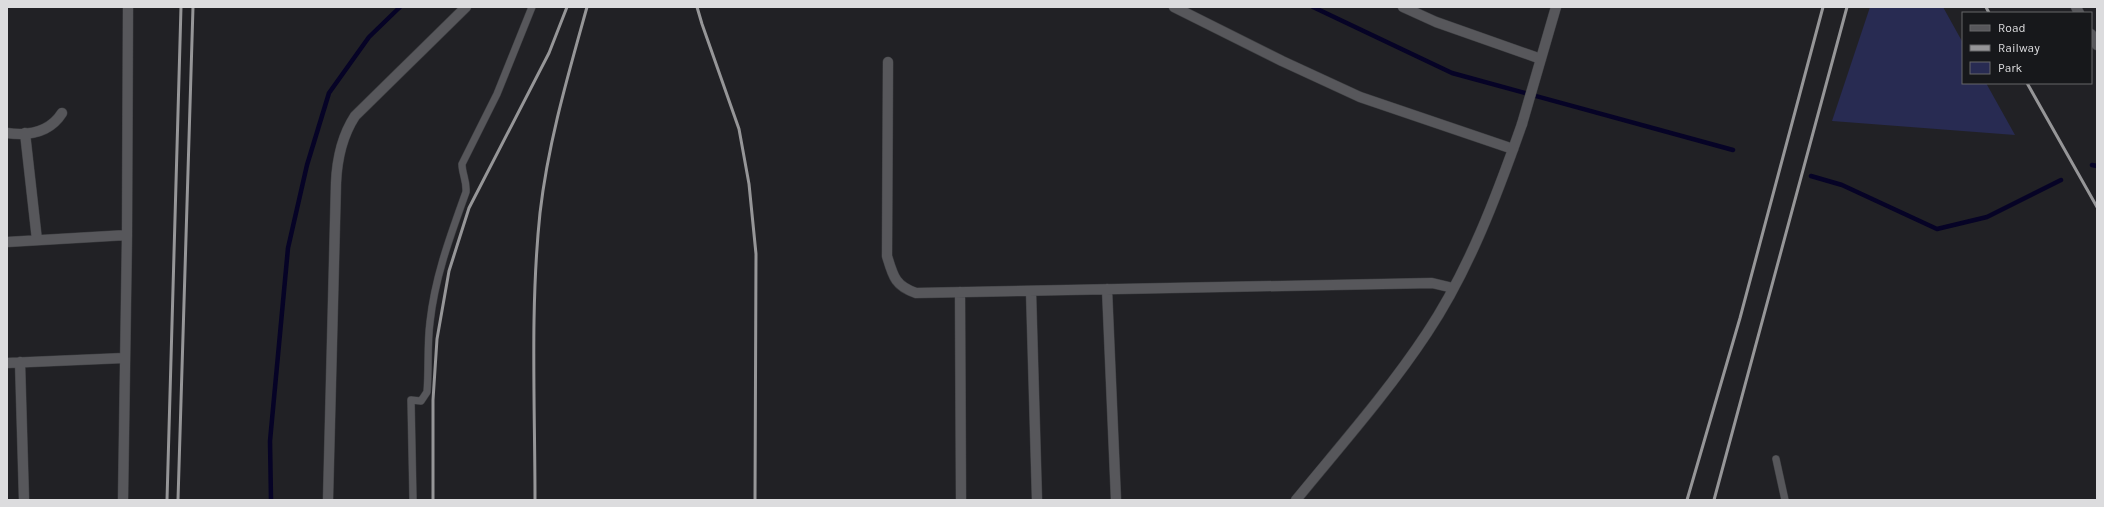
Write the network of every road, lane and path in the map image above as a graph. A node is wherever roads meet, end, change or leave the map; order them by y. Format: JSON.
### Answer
{"nodes":[{"id":1,"x":128,"y":7,"type":"edge"},
{"id":2,"x":466,"y":7,"type":"edge"},
{"id":3,"x":532,"y":7,"type":"edge"},
{"id":4,"x":1174,"y":7,"type":"edge"},
{"id":5,"x":1403,"y":7,"type":"edge"},
{"id":6,"x":1556,"y":7,"type":"edge"},
{"id":7,"x":2092,"y":36,"type":"edge"},
{"id":8,"x":2097,"y":45,"type":"edge"},
{"id":9,"x":1541,"y":59,"type":"junction"},
{"id":10,"x":888,"y":62,"type":"dead end"},
{"id":11,"x":62,"y":113,"type":"dead end"},
{"id":12,"x":7,"y":133,"type":"edge"},
{"id":13,"x":25,"y":133,"type":"junction"},
{"id":14,"x":1513,"y":149,"type":"junction"},
{"id":15,"x":127,"y":235,"type":"junction"},
{"id":16,"x":37,"y":240,"type":"junction"},
{"id":17,"x":7,"y":242,"type":"edge"},
{"id":18,"x":1453,"y":288,"type":"junction"},
{"id":19,"x":1107,"y":289,"type":"junction"},
{"id":20,"x":1032,"y":290,"type":"junction"},
{"id":21,"x":960,"y":292,"type":"junction"},
{"id":22,"x":124,"y":358,"type":"junction"},
{"id":23,"x":20,"y":362,"type":"junction"},
{"id":24,"x":7,"y":363,"type":"edge"},
{"id":25,"x":1776,"y":459,"type":"dead end"},
{"id":26,"x":24,"y":500,"type":"edge"},
{"id":27,"x":123,"y":500,"type":"edge"},
{"id":28,"x":328,"y":500,"type":"edge"},
{"id":29,"x":413,"y":500,"type":"edge"},
{"id":30,"x":961,"y":500,"type":"edge"},
{"id":31,"x":1036,"y":500,"type":"edge"},
{"id":32,"x":1116,"y":500,"type":"edge"},
{"id":33,"x":1296,"y":500,"type":"edge"},
{"id":34,"x":1785,"y":500,"type":"edge"}],
"edges":[{"from":1,"to":15,"type":"street"},
{"from":2,"to":28,"type":"street"},
{"from":3,"to":29,"type":"lane"},
{"from":4,"to":14,"type":"street"},
{"from":5,"to":9,"type":"street"},
{"from":6,"to":9,"type":"street"},
{"from":7,"to":8,"type":"street"},
{"from":9,"to":14,"type":"street"},
{"from":10,"to":21,"type":"street"},
{"from":11,"to":13,"type":"street"},
{"from":12,"to":13,"type":"street"},
{"from":13,"to":16,"type":"street"},
{"from":14,"to":18,"type":"street"},
{"from":15,"to":16,"type":"street"},
{"from":15,"to":22,"type":"street"},
{"from":16,"to":17,"type":"street"},
{"from":18,"to":19,"type":"street"},
{"from":18,"to":33,"type":"street"},
{"from":19,"to":20,"type":"street"},
{"from":19,"to":32,"type":"street"},
{"from":20,"to":21,"type":"street"},
{"from":20,"to":31,"type":"street"},
{"from":21,"to":30,"type":"street"},
{"from":22,"to":23,"type":"street"},
{"from":22,"to":27,"type":"street"},
{"from":23,"to":24,"type":"street"},
{"from":23,"to":26,"type":"street"},
{"from":25,"to":34,"type":"lane"}]}
